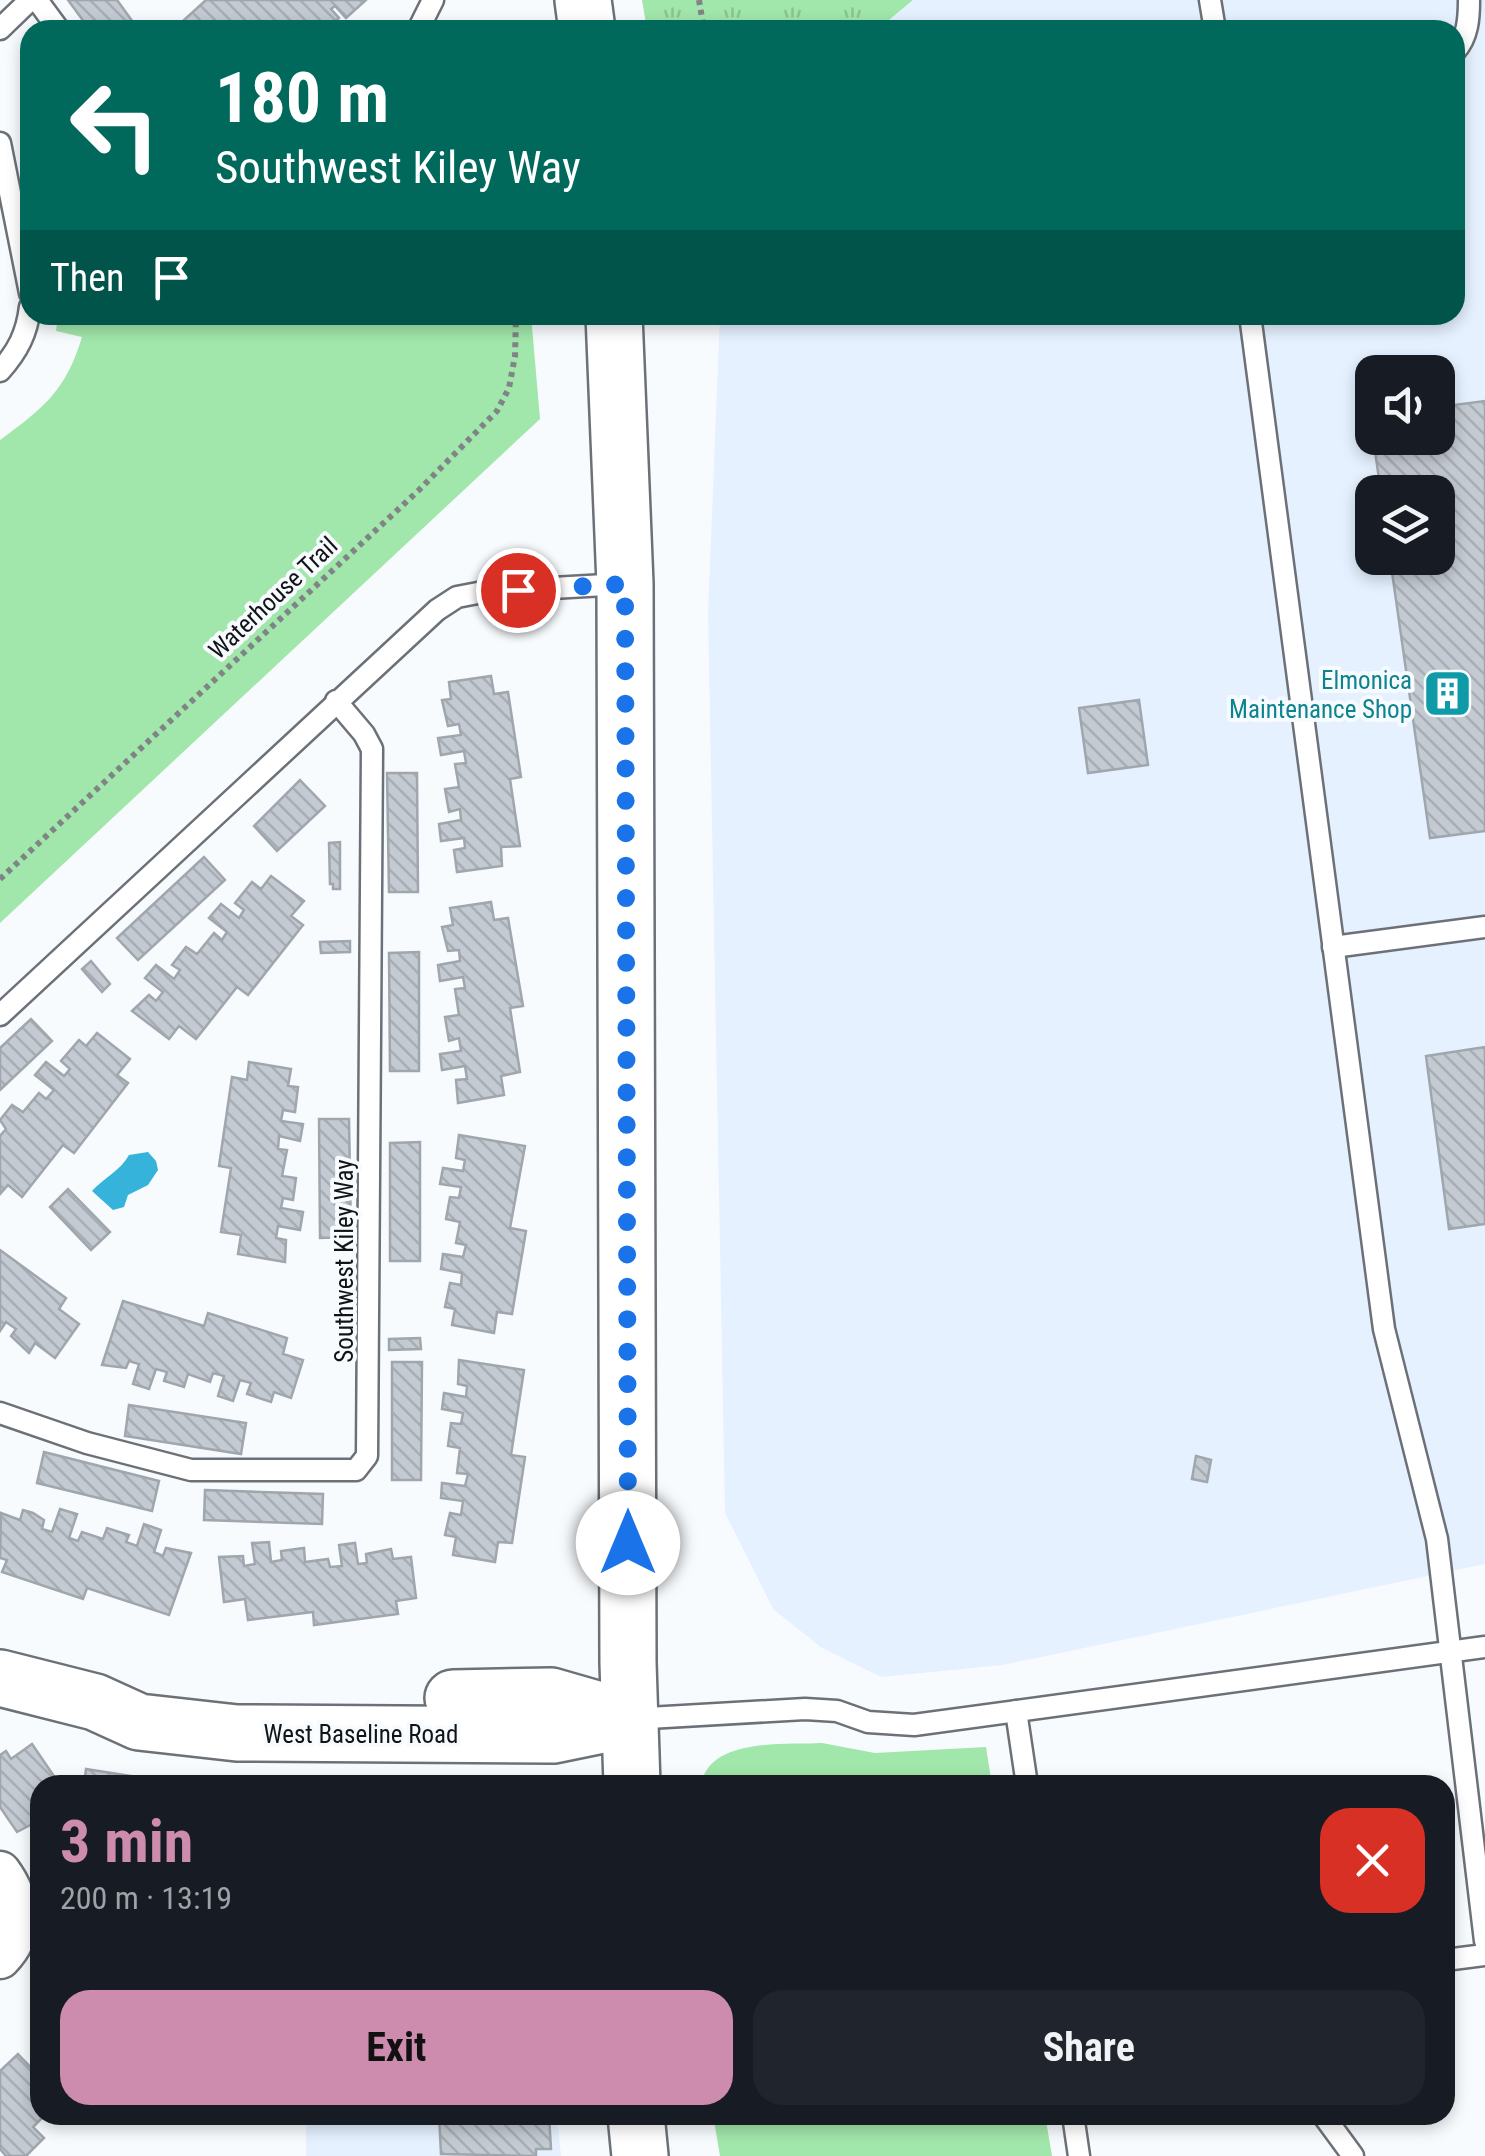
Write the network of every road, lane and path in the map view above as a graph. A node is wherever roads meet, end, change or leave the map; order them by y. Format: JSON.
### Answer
{"nodes":[{"id":1,"x":34,"y":0,"type":"edge"},
{"id":2,"x":1469,"y":0,"type":"edge"},
{"id":3,"x":51,"y":20,"type":"edge"},
{"id":4,"x":0,"y":29,"type":"edge"},
{"id":5,"x":1465,"y":32,"type":"edge"},
{"id":6,"x":0,"y":143,"type":"edge"},
{"id":7,"x":20,"y":244,"type":"edge"},
{"id":8,"x":28,"y":325,"type":"edge"},
{"id":9,"x":516,"y":325,"type":"edge"},
{"id":10,"x":614,"y":325,"type":"edge"},
{"id":11,"x":1251,"y":325,"type":"edge"},
{"id":12,"x":0,"y":371,"type":"edge"},
{"id":13,"x":625,"y":584,"type":"junction"},
{"id":14,"x":336,"y":701,"type":"junction"},
{"id":15,"x":0,"y":879,"type":"edge"},
{"id":16,"x":1485,"y":927,"type":"edge"},
{"id":17,"x":1333,"y":947,"type":"junction"},
{"id":18,"x":0,"y":1015,"type":"edge"},
{"id":19,"x":2,"y":1421,"type":"edge"},
{"id":20,"x":1485,"y":1647,"type":"edge"},
{"id":21,"x":1449,"y":1652,"type":"junction"},
{"id":22,"x":0,"y":1678,"type":"edge"},
{"id":23,"x":1016,"y":1710,"type":"junction"},
{"id":24,"x":631,"y":1720,"type":"junction"},
{"id":25,"x":632,"y":1775,"type":"edge"},
{"id":26,"x":1026,"y":1775,"type":"edge"},
{"id":27,"x":0,"y":1872,"type":"edge"},
{"id":28,"x":29,"y":1909,"type":"edge"},
{"id":29,"x":1485,"y":1941,"type":"edge"},
{"id":30,"x":1485,"y":1955,"type":"edge"},
{"id":31,"x":0,"y":1958,"type":"edge"},
{"id":32,"x":1455,"y":1959,"type":"edge"},
{"id":33,"x":637,"y":2125,"type":"edge"},
{"id":34,"x":1074,"y":2125,"type":"edge"},
{"id":35,"x":1331,"y":2125,"type":"edge"},
{"id":36,"x":640,"y":2156,"type":"edge"},
{"id":37,"x":1079,"y":2156,"type":"edge"},
{"id":38,"x":1353,"y":2156,"type":"edge"}],
"edges":[{"from":1,"to":3,"type":"lane"},
{"from":1,"to":4,"type":"lane"},
{"from":2,"to":5,"type":"lane"},
{"from":6,"to":7,"type":"lane"},
{"from":8,"to":12,"type":"lane"},
{"from":9,"to":15,"type":"path","name":"Waterhouse Trail"},
{"from":10,"to":13,"type":"main road"},
{"from":11,"to":17,"type":"lane"},
{"from":13,"to":14,"type":"lane"},
{"from":13,"to":24,"type":"main road"},
{"from":14,"to":18,"type":"lane"},
{"from":14,"to":19,"type":"lane","name":"Southwest Kiley Way"},
{"from":16,"to":17,"type":"lane"},
{"from":17,"to":21,"type":"lane"},
{"from":20,"to":21,"type":"lane"},
{"from":21,"to":23,"type":"lane"},
{"from":21,"to":29,"type":"lane"},
{"from":22,"to":24,"type":"main road","name":"West Baseline Road"},
{"from":23,"to":24,"type":"lane"},
{"from":23,"to":26,"type":"lane"},
{"from":24,"to":25,"type":"main road"},
{"from":27,"to":28,"type":"street"},
{"from":28,"to":31,"type":"street"},
{"from":30,"to":32,"type":"lane"},
{"from":33,"to":36,"type":"main road"},
{"from":34,"to":37,"type":"lane"},
{"from":35,"to":38,"type":"lane"}]}
